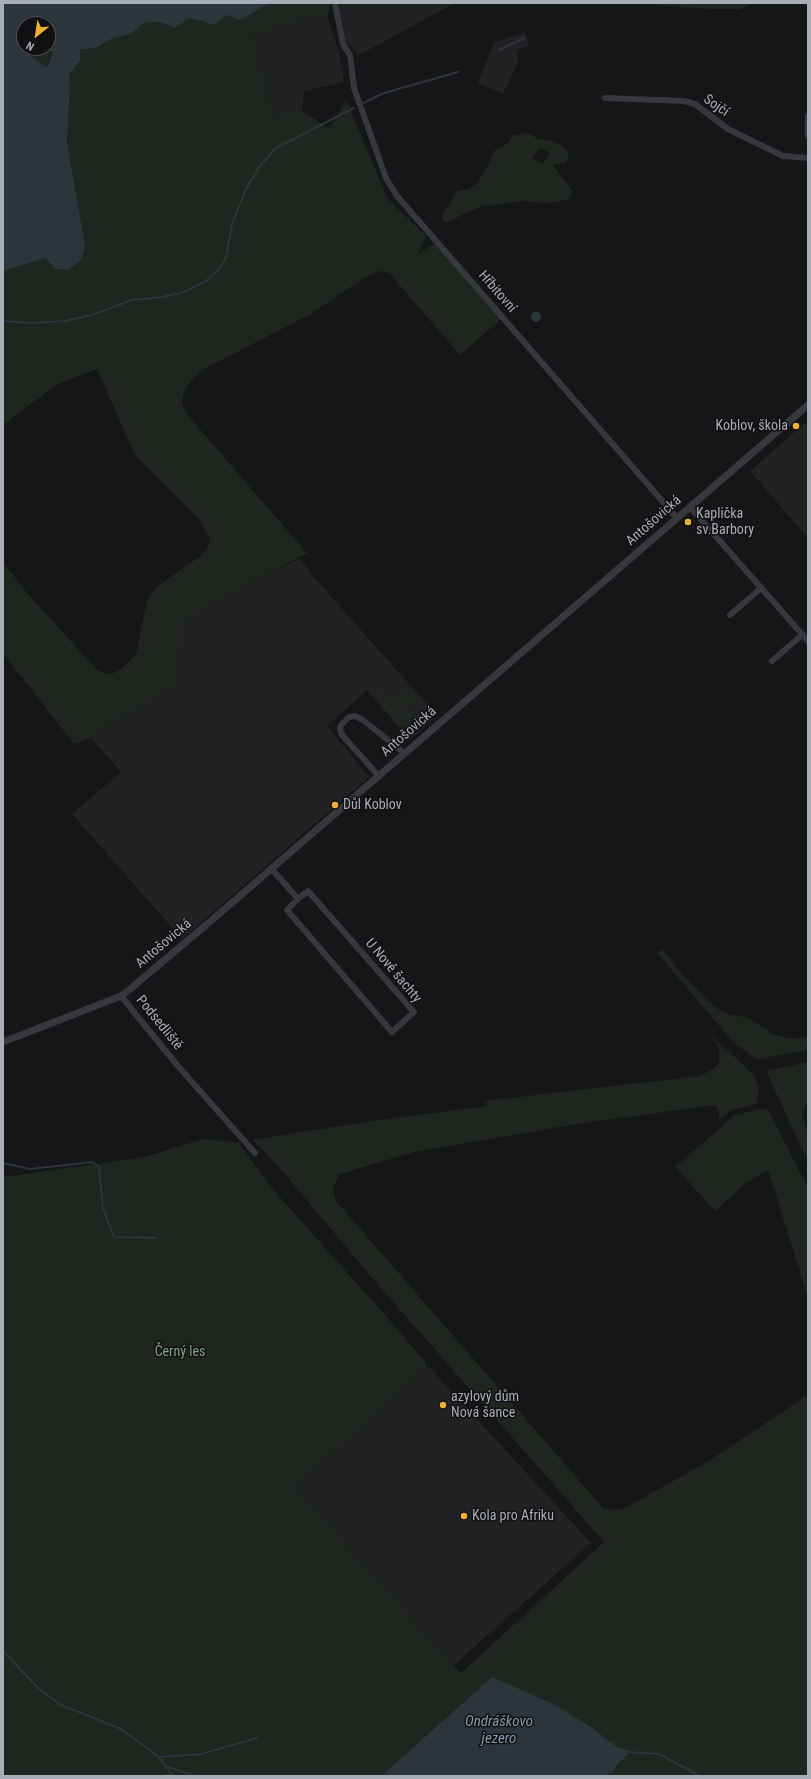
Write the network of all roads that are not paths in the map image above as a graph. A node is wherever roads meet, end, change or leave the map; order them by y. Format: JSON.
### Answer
{"nodes":[{"id":1,"x":335,"y":3,"type":"edge"},
{"id":2,"x":605,"y":98,"type":"dead end"},
{"id":3,"x":808,"y":116,"type":"edge"},
{"id":4,"x":808,"y":136,"type":"edge"},
{"id":5,"x":808,"y":158,"type":"edge"},
{"id":6,"x":808,"y":405,"type":"edge"},
{"id":7,"x":690,"y":507,"type":"junction"},
{"id":8,"x":677,"y":518,"type":"junction"},
{"id":9,"x":761,"y":588,"type":"junction"},
{"id":10,"x":730,"y":615,"type":"dead end"},
{"id":11,"x":802,"y":635,"type":"junction"},
{"id":12,"x":808,"y":641,"type":"edge"},
{"id":13,"x":772,"y":661,"type":"dead end"},
{"id":14,"x":404,"y":753,"type":"junction"},
{"id":15,"x":378,"y":775,"type":"junction"},
{"id":16,"x":270,"y":868,"type":"junction"},
{"id":17,"x":298,"y":900,"type":"junction"},
{"id":18,"x":121,"y":996,"type":"junction"},
{"id":19,"x":3,"y":1042,"type":"edge"},
{"id":20,"x":255,"y":1153,"type":"dead end"}],
"edges":[{"from":1,"to":8,"type":"street","name":"Hřbitovní"},
{"from":2,"to":5,"type":"street","name":"Sojčí"},
{"from":3,"to":4,"type":"street"},
{"from":6,"to":7,"type":"street","name":"Antošovická"},
{"from":7,"to":8,"type":"street","name":"Antošovická"},
{"from":7,"to":9,"type":"street"},
{"from":8,"to":14,"type":"street","name":"Antošovická"},
{"from":9,"to":10,"type":"street"},
{"from":9,"to":11,"type":"street"},
{"from":11,"to":12,"type":"street"},
{"from":11,"to":13,"type":"street"},
{"from":14,"to":15,"type":"street","name":"Antošovická"},
{"from":14,"to":15,"type":"street"},
{"from":15,"to":16,"type":"street","name":"Antošovická"},
{"from":16,"to":17,"type":"street"},
{"from":16,"to":18,"type":"street","name":"Antošovická"},
{"from":17,"to":17,"type":"street","name":"U Nové šachty"},
{"from":18,"to":19,"type":"street","name":"Antošovická"},
{"from":18,"to":20,"type":"street","name":"Podsedliště"}]}
